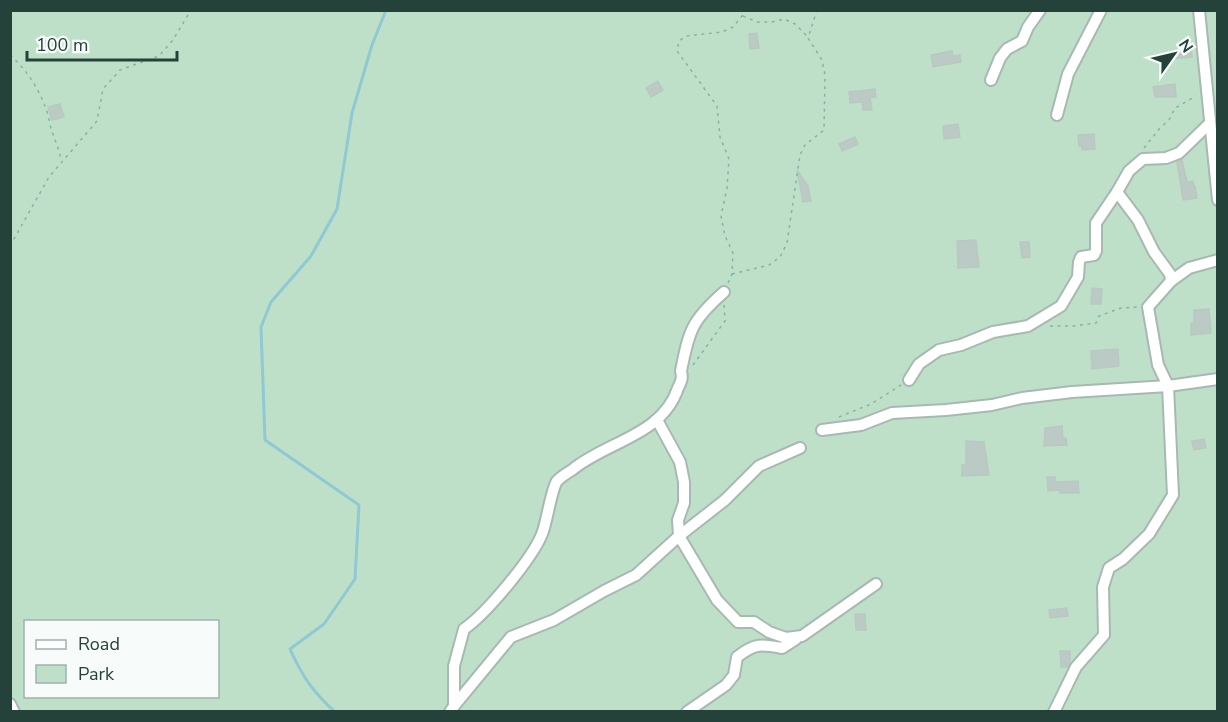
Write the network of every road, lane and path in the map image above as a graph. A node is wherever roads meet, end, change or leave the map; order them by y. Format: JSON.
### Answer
{"nodes":[{"id":1,"x":191,"y":10,"type":"edge"},
{"id":2,"x":742,"y":10,"type":"edge"},
{"id":3,"x":816,"y":10,"type":"edge"},
{"id":4,"x":1040,"y":10,"type":"edge"},
{"id":5,"x":1101,"y":10,"type":"edge"},
{"id":6,"x":1199,"y":10,"type":"edge"},
{"id":7,"x":742,"y":16,"type":"junction"},
{"id":8,"x":808,"y":38,"type":"junction"},
{"id":9,"x":10,"y":55,"type":"edge"},
{"id":10,"x":991,"y":80,"type":"dead end"},
{"id":11,"x":1207,"y":89,"type":"junction"},
{"id":12,"x":1057,"y":115,"type":"dead end"},
{"id":13,"x":1210,"y":123,"type":"junction"},
{"id":14,"x":61,"y":162,"type":"junction"},
{"id":15,"x":1136,"y":163,"type":"junction"},
{"id":16,"x":1117,"y":192,"type":"junction"},
{"id":17,"x":1218,"y":200,"type":"edge"},
{"id":18,"x":10,"y":246,"type":"edge"},
{"id":19,"x":1218,"y":260,"type":"edge"},
{"id":20,"x":732,"y":274,"type":"junction"},
{"id":21,"x":1171,"y":281,"type":"junction"},
{"id":22,"x":724,"y":292,"type":"junction"},
{"id":23,"x":1148,"y":307,"type":"junction"},
{"id":24,"x":1047,"y":326,"type":"dead end"},
{"id":25,"x":682,"y":376,"type":"junction"},
{"id":26,"x":1218,"y":379,"type":"edge"},
{"id":27,"x":909,"y":380,"type":"joint"},
{"id":28,"x":1168,"y":386,"type":"junction"},
{"id":29,"x":657,"y":420,"type":"junction"},
{"id":30,"x":822,"y":430,"type":"joint"},
{"id":31,"x":800,"y":448,"type":"dead end"},
{"id":32,"x":679,"y":536,"type":"junction"},
{"id":33,"x":876,"y":584,"type":"dead end"},
{"id":34,"x":802,"y":636,"type":"junction"},
{"id":35,"x":10,"y":704,"type":"edge"},
{"id":36,"x":452,"y":709,"type":"edge"},
{"id":37,"x":14,"y":711,"type":"edge"},
{"id":38,"x":687,"y":711,"type":"edge"},
{"id":39,"x":1054,"y":711,"type":"edge"}],
"edges":[{"from":1,"to":14,"type":"path"},
{"from":2,"to":7,"type":"path"},
{"from":3,"to":8,"type":"path"},
{"from":4,"to":10,"type":"street"},
{"from":5,"to":12,"type":"street"},
{"from":6,"to":11,"type":"street"},
{"from":7,"to":8,"type":"path"},
{"from":7,"to":20,"type":"path"},
{"from":8,"to":20,"type":"path"},
{"from":9,"to":14,"type":"path"},
{"from":11,"to":13,"type":"street"},
{"from":11,"to":15,"type":"path"},
{"from":13,"to":15,"type":"street"},
{"from":13,"to":17,"type":"street"},
{"from":14,"to":18,"type":"path"},
{"from":15,"to":16,"type":"street"},
{"from":16,"to":21,"type":"street"},
{"from":16,"to":27,"type":"street"},
{"from":19,"to":21,"type":"street"},
{"from":20,"to":22,"type":"path"},
{"from":21,"to":23,"type":"street"},
{"from":22,"to":25,"type":"street"},
{"from":22,"to":25,"type":"path"},
{"from":23,"to":24,"type":"path"},
{"from":23,"to":28,"type":"street"},
{"from":25,"to":29,"type":"street"},
{"from":26,"to":28,"type":"street"},
{"from":27,"to":30,"type":"path"},
{"from":28,"to":30,"type":"street"},
{"from":28,"to":39,"type":"street"},
{"from":29,"to":32,"type":"street"},
{"from":29,"to":36,"type":"street"},
{"from":31,"to":32,"type":"street"},
{"from":32,"to":34,"type":"street"},
{"from":32,"to":36,"type":"street"},
{"from":33,"to":34,"type":"street"},
{"from":34,"to":38,"type":"street"},
{"from":35,"to":37,"type":"street"}]}
